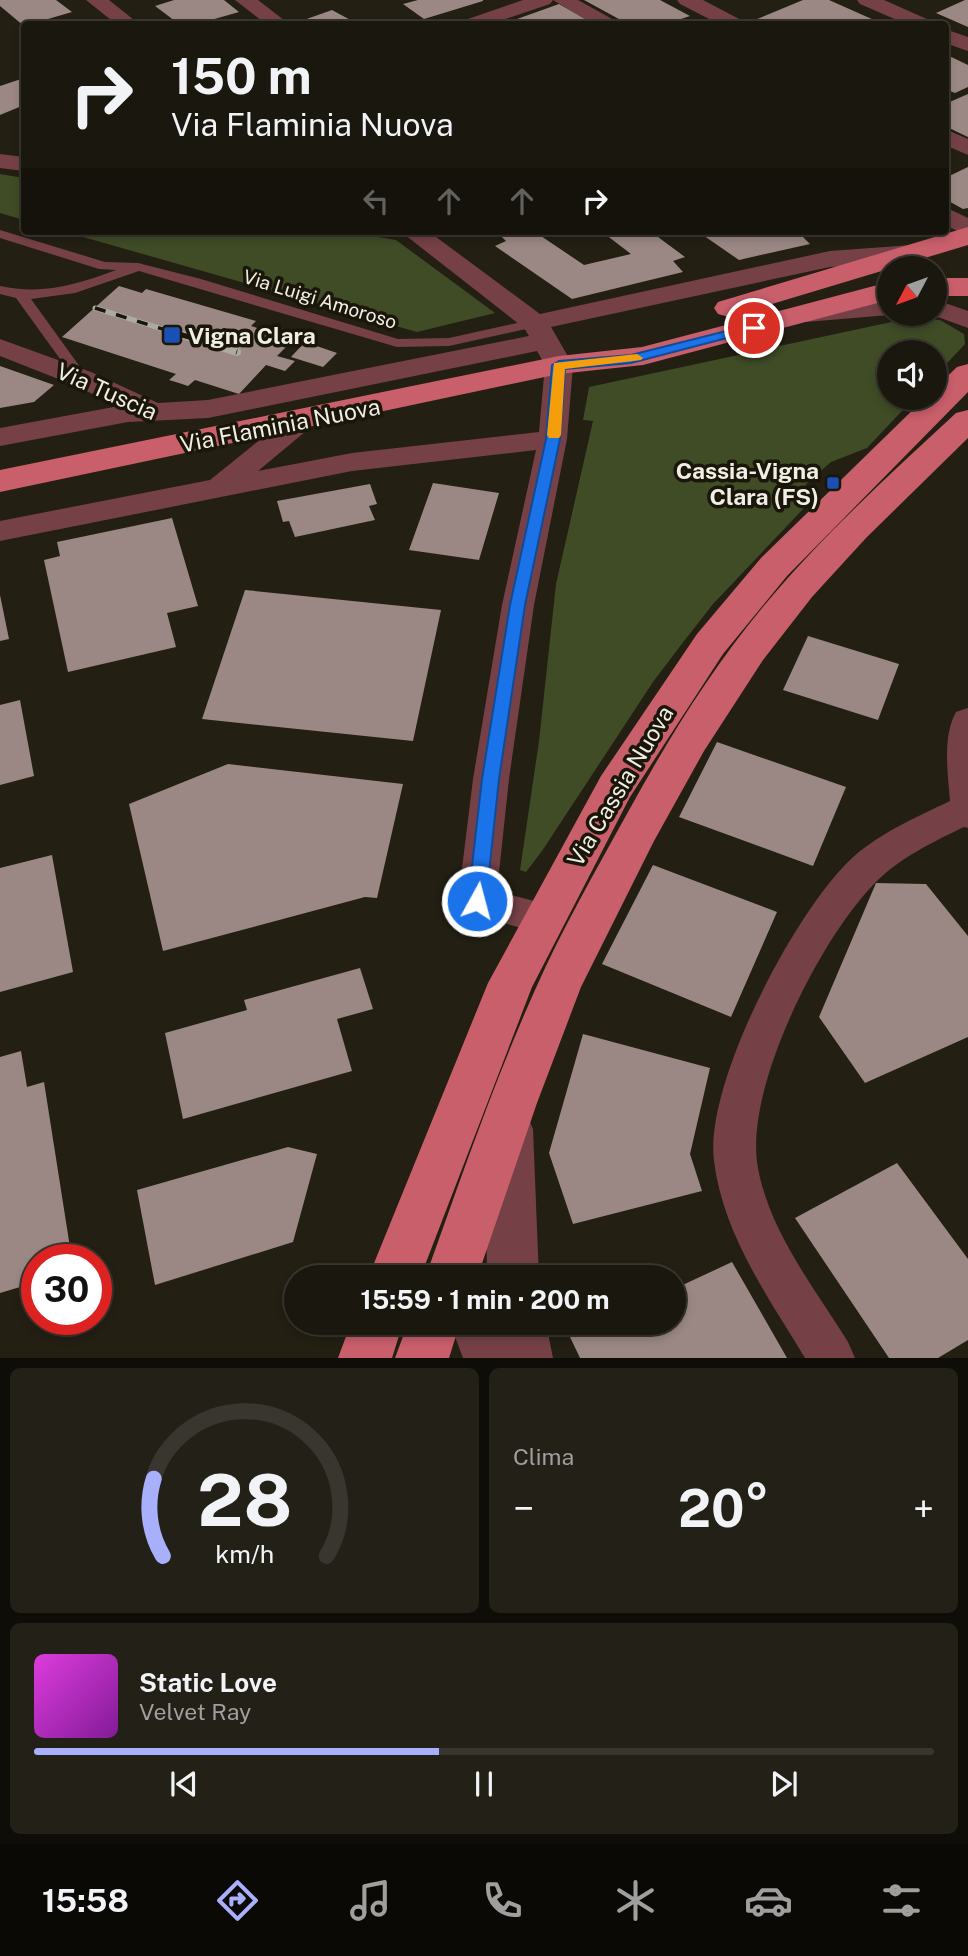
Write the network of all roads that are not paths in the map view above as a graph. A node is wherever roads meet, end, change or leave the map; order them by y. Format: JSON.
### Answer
{"nodes":[{"id":1,"x":96,"y":0,"type":"edge"},
{"id":2,"x":245,"y":0,"type":"edge"},
{"id":3,"x":543,"y":0,"type":"edge"},
{"id":4,"x":563,"y":0,"type":"edge"},
{"id":5,"x":687,"y":0,"type":"edge"},
{"id":6,"x":867,"y":0,"type":"edge"},
{"id":7,"x":125,"y":21,"type":"edge"},
{"id":8,"x":275,"y":21,"type":"edge"},
{"id":9,"x":484,"y":21,"type":"edge"},
{"id":10,"x":602,"y":21,"type":"edge"},
{"id":11,"x":728,"y":21,"type":"edge"},
{"id":12,"x":915,"y":21,"type":"edge"},
{"id":13,"x":949,"y":37,"type":"edge"},
{"id":14,"x":968,"y":45,"type":"edge"},
{"id":15,"x":949,"y":138,"type":"edge"},
{"id":16,"x":968,"y":148,"type":"edge"},
{"id":17,"x":0,"y":161,"type":"edge"},
{"id":18,"x":21,"y":164,"type":"edge"},
{"id":19,"x":949,"y":217,"type":"edge"},
{"id":20,"x":968,"y":229,"type":"edge"},
{"id":21,"x":0,"y":234,"type":"edge"},
{"id":22,"x":417,"y":235,"type":"edge"},
{"id":23,"x":968,"y":236,"type":"edge"},
{"id":24,"x":912,"y":253,"type":"junction"},
{"id":25,"x":138,"y":267,"type":"junction"},
{"id":26,"x":947,"y":287,"type":"edge"},
{"id":27,"x":968,"y":287,"type":"edge"},
{"id":28,"x":0,"y":290,"type":"edge"},
{"id":29,"x":877,"y":294,"type":"edge"},
{"id":30,"x":22,"y":296,"type":"junction"},
{"id":31,"x":968,"y":304,"type":"edge"},
{"id":32,"x":947,"y":305,"type":"edge"},
{"id":33,"x":877,"y":308,"type":"edge"},
{"id":34,"x":947,"y":311,"type":"edge"},
{"id":35,"x":804,"y":314,"type":"junction"},
{"id":36,"x":968,"y":320,"type":"edge"},
{"id":37,"x":546,"y":343,"type":"junction"},
{"id":38,"x":0,"y":347,"type":"edge"},
{"id":39,"x":968,"y":374,"type":"edge"},
{"id":40,"x":82,"y":378,"type":"junction"},
{"id":41,"x":155,"y":412,"type":"junction"},
{"id":42,"x":302,"y":420,"type":"junction"},
{"id":43,"x":968,"y":420,"type":"edge"},
{"id":44,"x":0,"y":437,"type":"edge"},
{"id":45,"x":213,"y":438,"type":"junction"},
{"id":46,"x":553,"y":439,"type":"junction"},
{"id":47,"x":0,"y":481,"type":"edge"},
{"id":48,"x":220,"y":486,"type":"junction"},
{"id":49,"x":0,"y":531,"type":"edge"},
{"id":50,"x":968,"y":721,"type":"edge"},
{"id":51,"x":968,"y":811,"type":"edge"},
{"id":52,"x":543,"y":919,"type":"junction"},
{"id":53,"x":509,"y":1114,"type":"junction"},
{"id":54,"x":449,"y":1134,"type":"junction"},
{"id":55,"x":399,"y":1265,"type":"edge"},
{"id":56,"x":452,"y":1265,"type":"edge"},
{"id":57,"x":457,"y":1265,"type":"edge"},
{"id":58,"x":513,"y":1265,"type":"edge"},
{"id":59,"x":373,"y":1335,"type":"edge"},
{"id":60,"x":430,"y":1335,"type":"edge"},
{"id":61,"x":481,"y":1335,"type":"edge"},
{"id":62,"x":522,"y":1335,"type":"edge"},
{"id":63,"x":365,"y":1357,"type":"edge"},
{"id":64,"x":422,"y":1357,"type":"edge"},
{"id":65,"x":489,"y":1357,"type":"edge"},
{"id":66,"x":526,"y":1357,"type":"edge"},
{"id":67,"x":832,"y":1357,"type":"edge"}],
"edges":[{"from":1,"to":7,"type":"street"},
{"from":2,"to":8,"type":"street"},
{"from":3,"to":9,"type":"street"},
{"from":4,"to":10,"type":"street"},
{"from":5,"to":11,"type":"street"},
{"from":6,"to":12,"type":"street"},
{"from":13,"to":14,"type":"street"},
{"from":15,"to":16,"type":"street"},
{"from":17,"to":18,"type":"street"},
{"from":19,"to":20,"type":"street"},
{"from":21,"to":25,"type":"lane","name":"Via Luigi Amoroso"},
{"from":22,"to":37,"type":"street"},
{"from":23,"to":24,"type":"main road","name":"Via Flaminia Nuova"},
{"from":24,"to":37,"type":"main road","name":"Via Flaminia Nuova"},
{"from":24,"to":37,"type":"street","name":"Via Flaminia Nuova"},
{"from":25,"to":30,"type":"lane"},
{"from":25,"to":37,"type":"lane","name":"Via Luigi Amoroso"},
{"from":26,"to":27,"type":"main road"},
{"from":28,"to":30,"type":"lane"},
{"from":29,"to":35,"type":"main road","name":"Via Flaminia Nuova"},
{"from":30,"to":40,"type":"lane"},
{"from":31,"to":32,"type":"street"},
{"from":33,"to":35,"type":"street","name":"Via Flaminia Nuova"},
{"from":34,"to":36,"type":"street"},
{"from":35,"to":37,"type":"main road","name":"Via Flaminia Nuova"},
{"from":37,"to":41,"type":"street","name":"Via Flaminia Nuova"},
{"from":37,"to":42,"type":"main road","name":"Via Flaminia Nuova"},
{"from":37,"to":46,"type":"street"},
{"from":38,"to":40,"type":"street","name":"Via Tuscia"},
{"from":39,"to":52,"type":"main road","name":"Via Cassia Nuova"},
{"from":40,"to":41,"type":"street","name":"Via Tuscia"},
{"from":41,"to":44,"type":"street","name":"Via Flaminia Nuova"},
{"from":41,"to":45,"type":"street","name":"Via Tuscia"},
{"from":42,"to":45,"type":"main road","name":"Via Flaminia Nuova"},
{"from":42,"to":48,"type":"street"},
{"from":43,"to":53,"type":"main road","name":"Via Cassia Nuova"},
{"from":45,"to":47,"type":"main road","name":"Via Flaminia Nuova"},
{"from":46,"to":48,"type":"street"},
{"from":46,"to":52,"type":"street"},
{"from":48,"to":49,"type":"street"},
{"from":50,"to":51,"type":"street"},
{"from":51,"to":67,"type":"street"},
{"from":52,"to":54,"type":"main road","name":"Via Cassia Nuova"},
{"from":53,"to":57,"type":"main road","name":"Via Cassia Nuova"},
{"from":53,"to":58,"type":"street"},
{"from":54,"to":55,"type":"main road","name":"Via Cassia Nuova"},
{"from":54,"to":56,"type":"street"},
{"from":59,"to":63,"type":"main road"},
{"from":60,"to":64,"type":"main road"},
{"from":61,"to":65,"type":"street"},
{"from":62,"to":66,"type":"street"}]}
